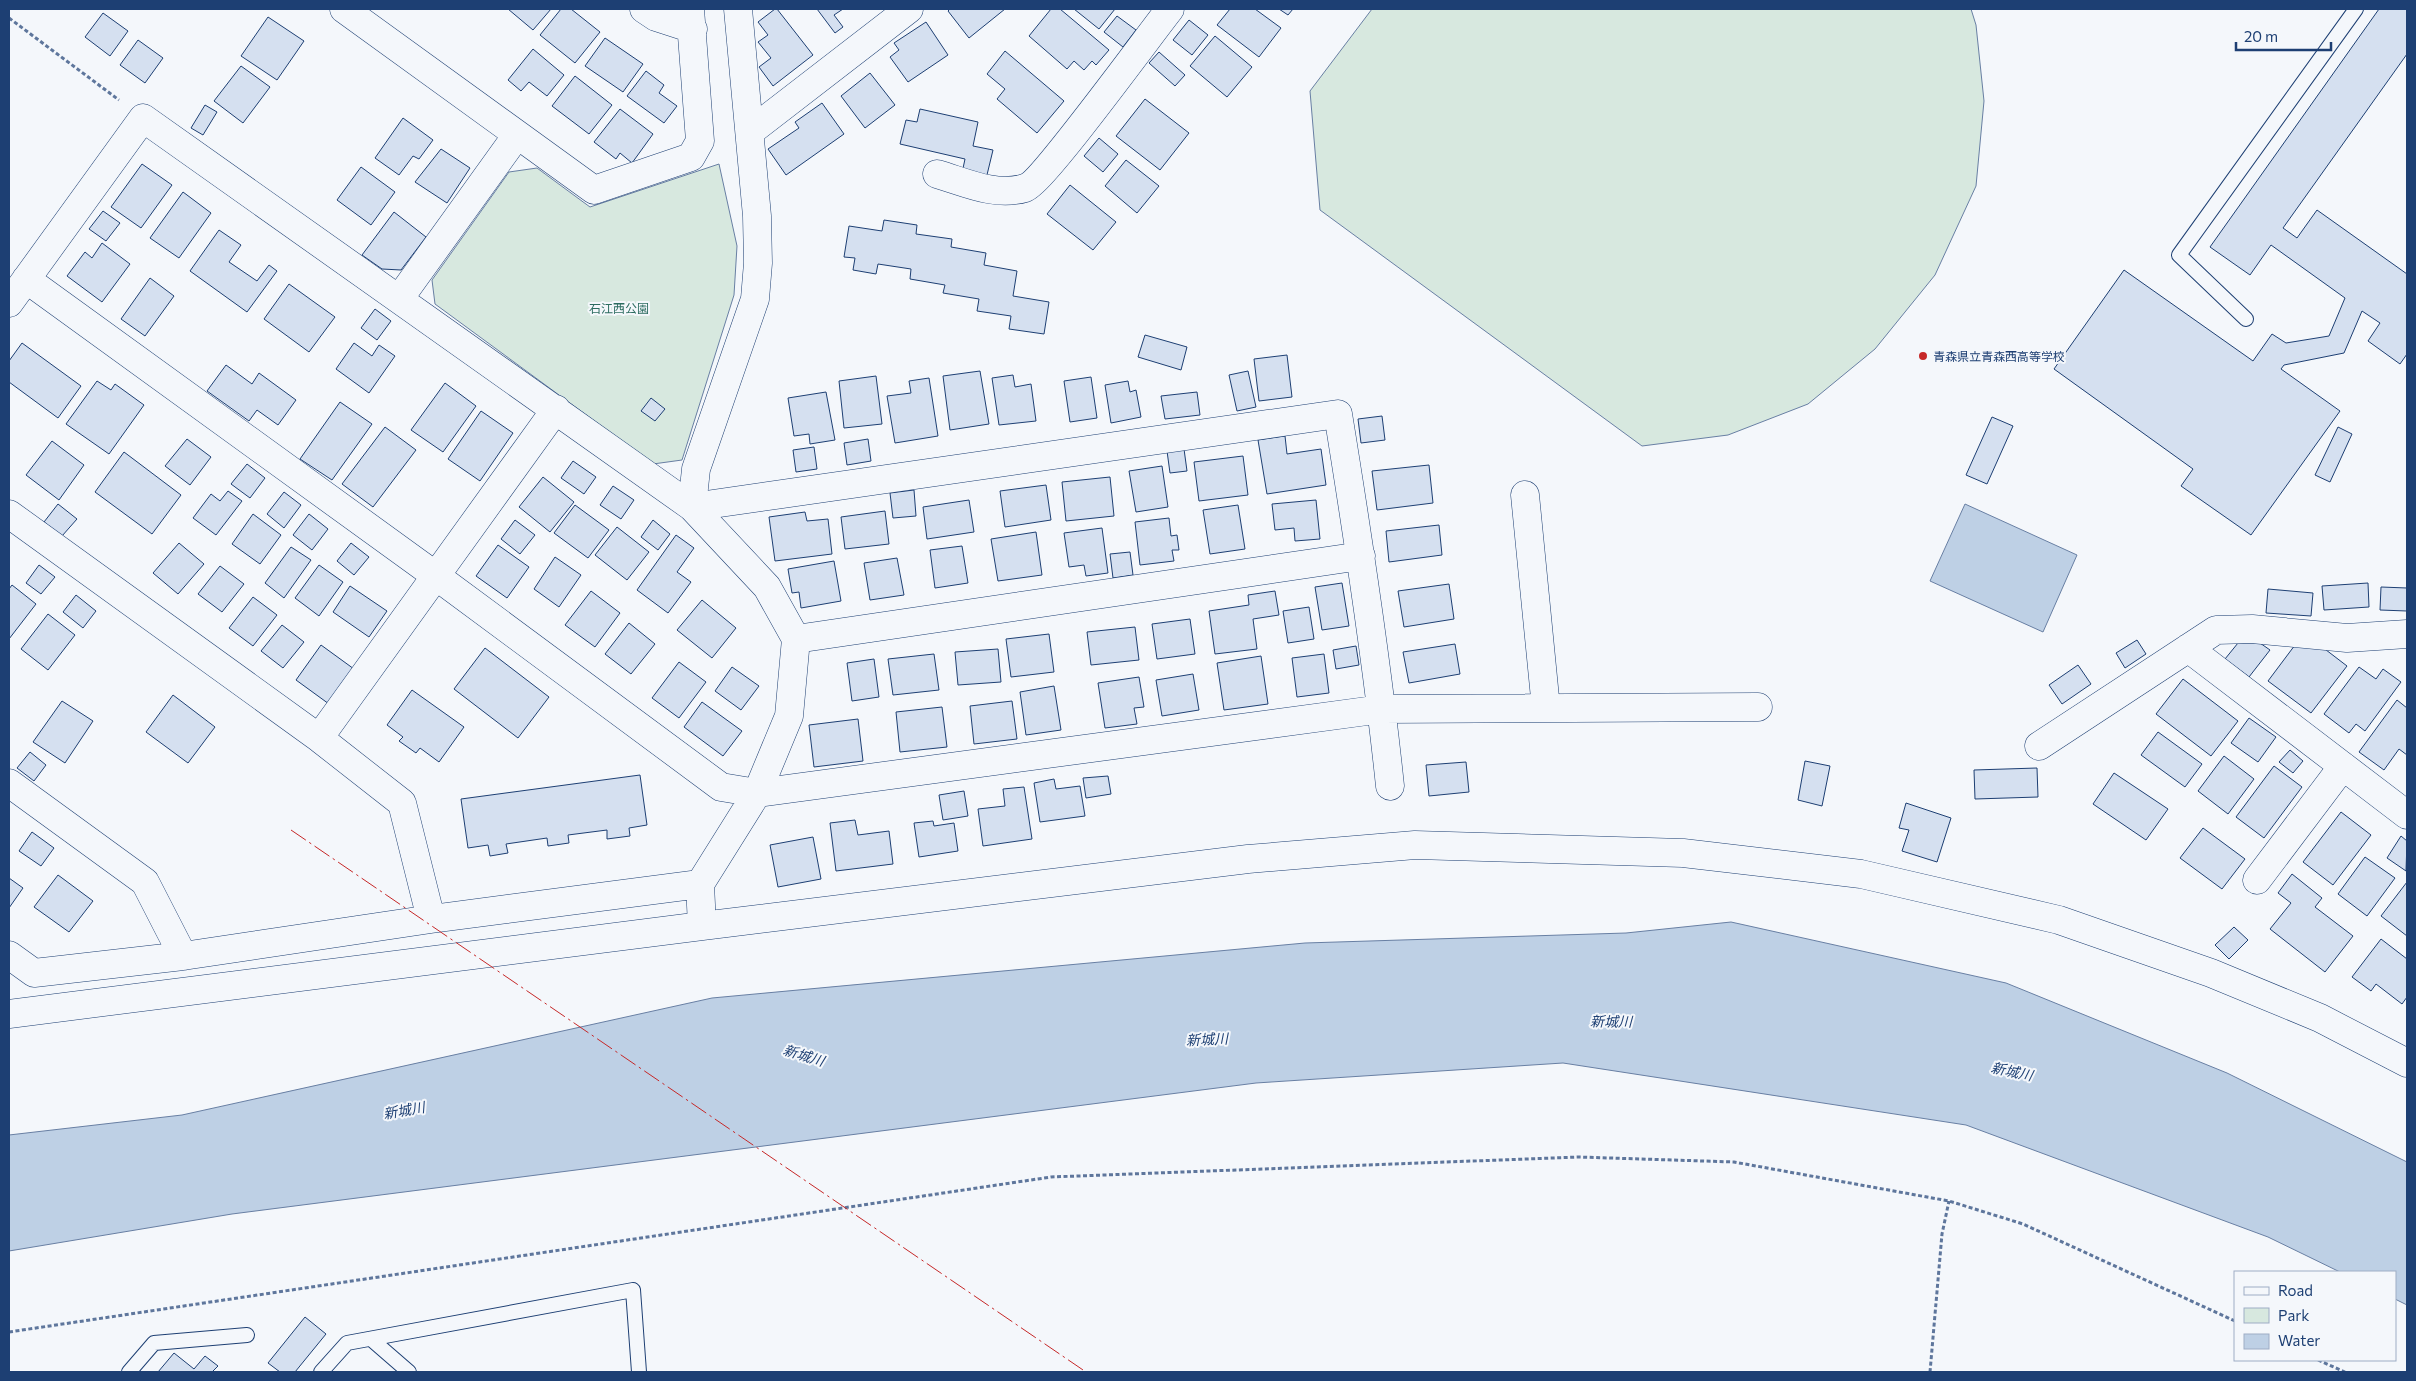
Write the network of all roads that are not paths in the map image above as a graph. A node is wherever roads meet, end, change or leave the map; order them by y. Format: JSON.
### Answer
{"nodes":[{"id":1,"x":344,"y":9,"type":"edge"},
{"id":2,"x":644,"y":9,"type":"edge"},
{"id":3,"x":738,"y":9,"type":"edge"},
{"id":4,"x":909,"y":9,"type":"edge"},
{"id":5,"x":1170,"y":9,"type":"edge"},
{"id":6,"x":2356,"y":9,"type":"edge"},
{"id":7,"x":691,"y":19,"type":"edge"},
{"id":8,"x":751,"y":131,"type":"junction"},
{"id":9,"x":517,"y":135,"type":"junction"},
{"id":10,"x":937,"y":174,"type":"dead end"},
{"id":11,"x":26,"y":279,"type":"junction"},
{"id":12,"x":399,"y":299,"type":"junction"},
{"id":13,"x":9,"y":303,"type":"edge"},
{"id":14,"x":2246,"y":319,"type":"dead end"},
{"id":15,"x":556,"y":409,"type":"junction"},
{"id":16,"x":1525,"y":495,"type":"dead end"},
{"id":17,"x":692,"y":507,"type":"junction"},
{"id":18,"x":9,"y":514,"type":"edge"},
{"id":19,"x":1361,"y":556,"type":"junction"},
{"id":20,"x":436,"y":576,"type":"junction"},
{"id":21,"x":2407,"y":634,"type":"edge"},
{"id":22,"x":796,"y":639,"type":"junction"},
{"id":23,"x":2188,"y":648,"type":"junction"},
{"id":24,"x":1758,"y":706,"type":"dead end"},
{"id":25,"x":1546,"y":708,"type":"junction"},
{"id":26,"x":1382,"y":710,"type":"junction"},
{"id":27,"x":319,"y":738,"type":"junction"},
{"id":28,"x":2038,"y":746,"type":"dead end"},
{"id":29,"x":2343,"y":766,"type":"junction"},
{"id":30,"x":9,"y":783,"type":"edge"},
{"id":31,"x":1390,"y":786,"type":"dead end"},
{"id":32,"x":757,"y":793,"type":"junction"},
{"id":33,"x":2407,"y":815,"type":"edge"},
{"id":34,"x":2257,"y":880,"type":"dead end"},
{"id":35,"x":700,"y":884,"type":"junction"},
{"id":36,"x":431,"y":919,"type":"junction"},
{"id":37,"x":702,"y":926,"type":"junction"},
{"id":38,"x":9,"y":955,"type":"edge"},
{"id":39,"x":183,"y":956,"type":"junction"},
{"id":40,"x":9,"y":1014,"type":"edge"},
{"id":41,"x":2407,"y":1063,"type":"edge"},
{"id":42,"x":247,"y":1336,"type":"dead end"},
{"id":43,"x":371,"y":1339,"type":"junction"},
{"id":44,"x":129,"y":1372,"type":"edge"},
{"id":45,"x":321,"y":1372,"type":"edge"},
{"id":46,"x":409,"y":1372,"type":"edge"},
{"id":47,"x":638,"y":1372,"type":"edge"}],
"edges":[{"from":1,"to":9,"type":"street"},
{"from":2,"to":7,"type":"street"},
{"from":3,"to":8,"type":"street"},
{"from":4,"to":8,"type":"street"},
{"from":5,"to":10,"type":"street"},
{"from":6,"to":14,"type":"lane"},
{"from":7,"to":9,"type":"street"},
{"from":8,"to":17,"type":"street"},
{"from":9,"to":12,"type":"street"},
{"from":11,"to":12,"type":"street"},
{"from":11,"to":13,"type":"street"},
{"from":11,"to":20,"type":"street"},
{"from":12,"to":15,"type":"street"},
{"from":15,"to":17,"type":"street"},
{"from":15,"to":20,"type":"street"},
{"from":16,"to":25,"type":"street"},
{"from":17,"to":19,"type":"street"},
{"from":17,"to":22,"type":"street"},
{"from":18,"to":27,"type":"street"},
{"from":19,"to":22,"type":"street"},
{"from":19,"to":26,"type":"street"},
{"from":20,"to":27,"type":"street"},
{"from":20,"to":32,"type":"street"},
{"from":21,"to":23,"type":"street"},
{"from":22,"to":32,"type":"street"},
{"from":23,"to":28,"type":"street"},
{"from":23,"to":29,"type":"street"},
{"from":24,"to":25,"type":"street"},
{"from":25,"to":26,"type":"street"},
{"from":26,"to":31,"type":"street"},
{"from":26,"to":32,"type":"street"},
{"from":27,"to":36,"type":"street"},
{"from":29,"to":33,"type":"street"},
{"from":29,"to":34,"type":"street"},
{"from":30,"to":39,"type":"street"},
{"from":32,"to":35,"type":"street"},
{"from":35,"to":36,"type":"street"},
{"from":35,"to":37,"type":"street"},
{"from":36,"to":39,"type":"street"},
{"from":37,"to":40,"type":"street"},
{"from":37,"to":41,"type":"street"},
{"from":38,"to":39,"type":"street"},
{"from":42,"to":44,"type":"lane"},
{"from":43,"to":45,"type":"lane"},
{"from":43,"to":46,"type":"lane"},
{"from":43,"to":47,"type":"lane"}]}
